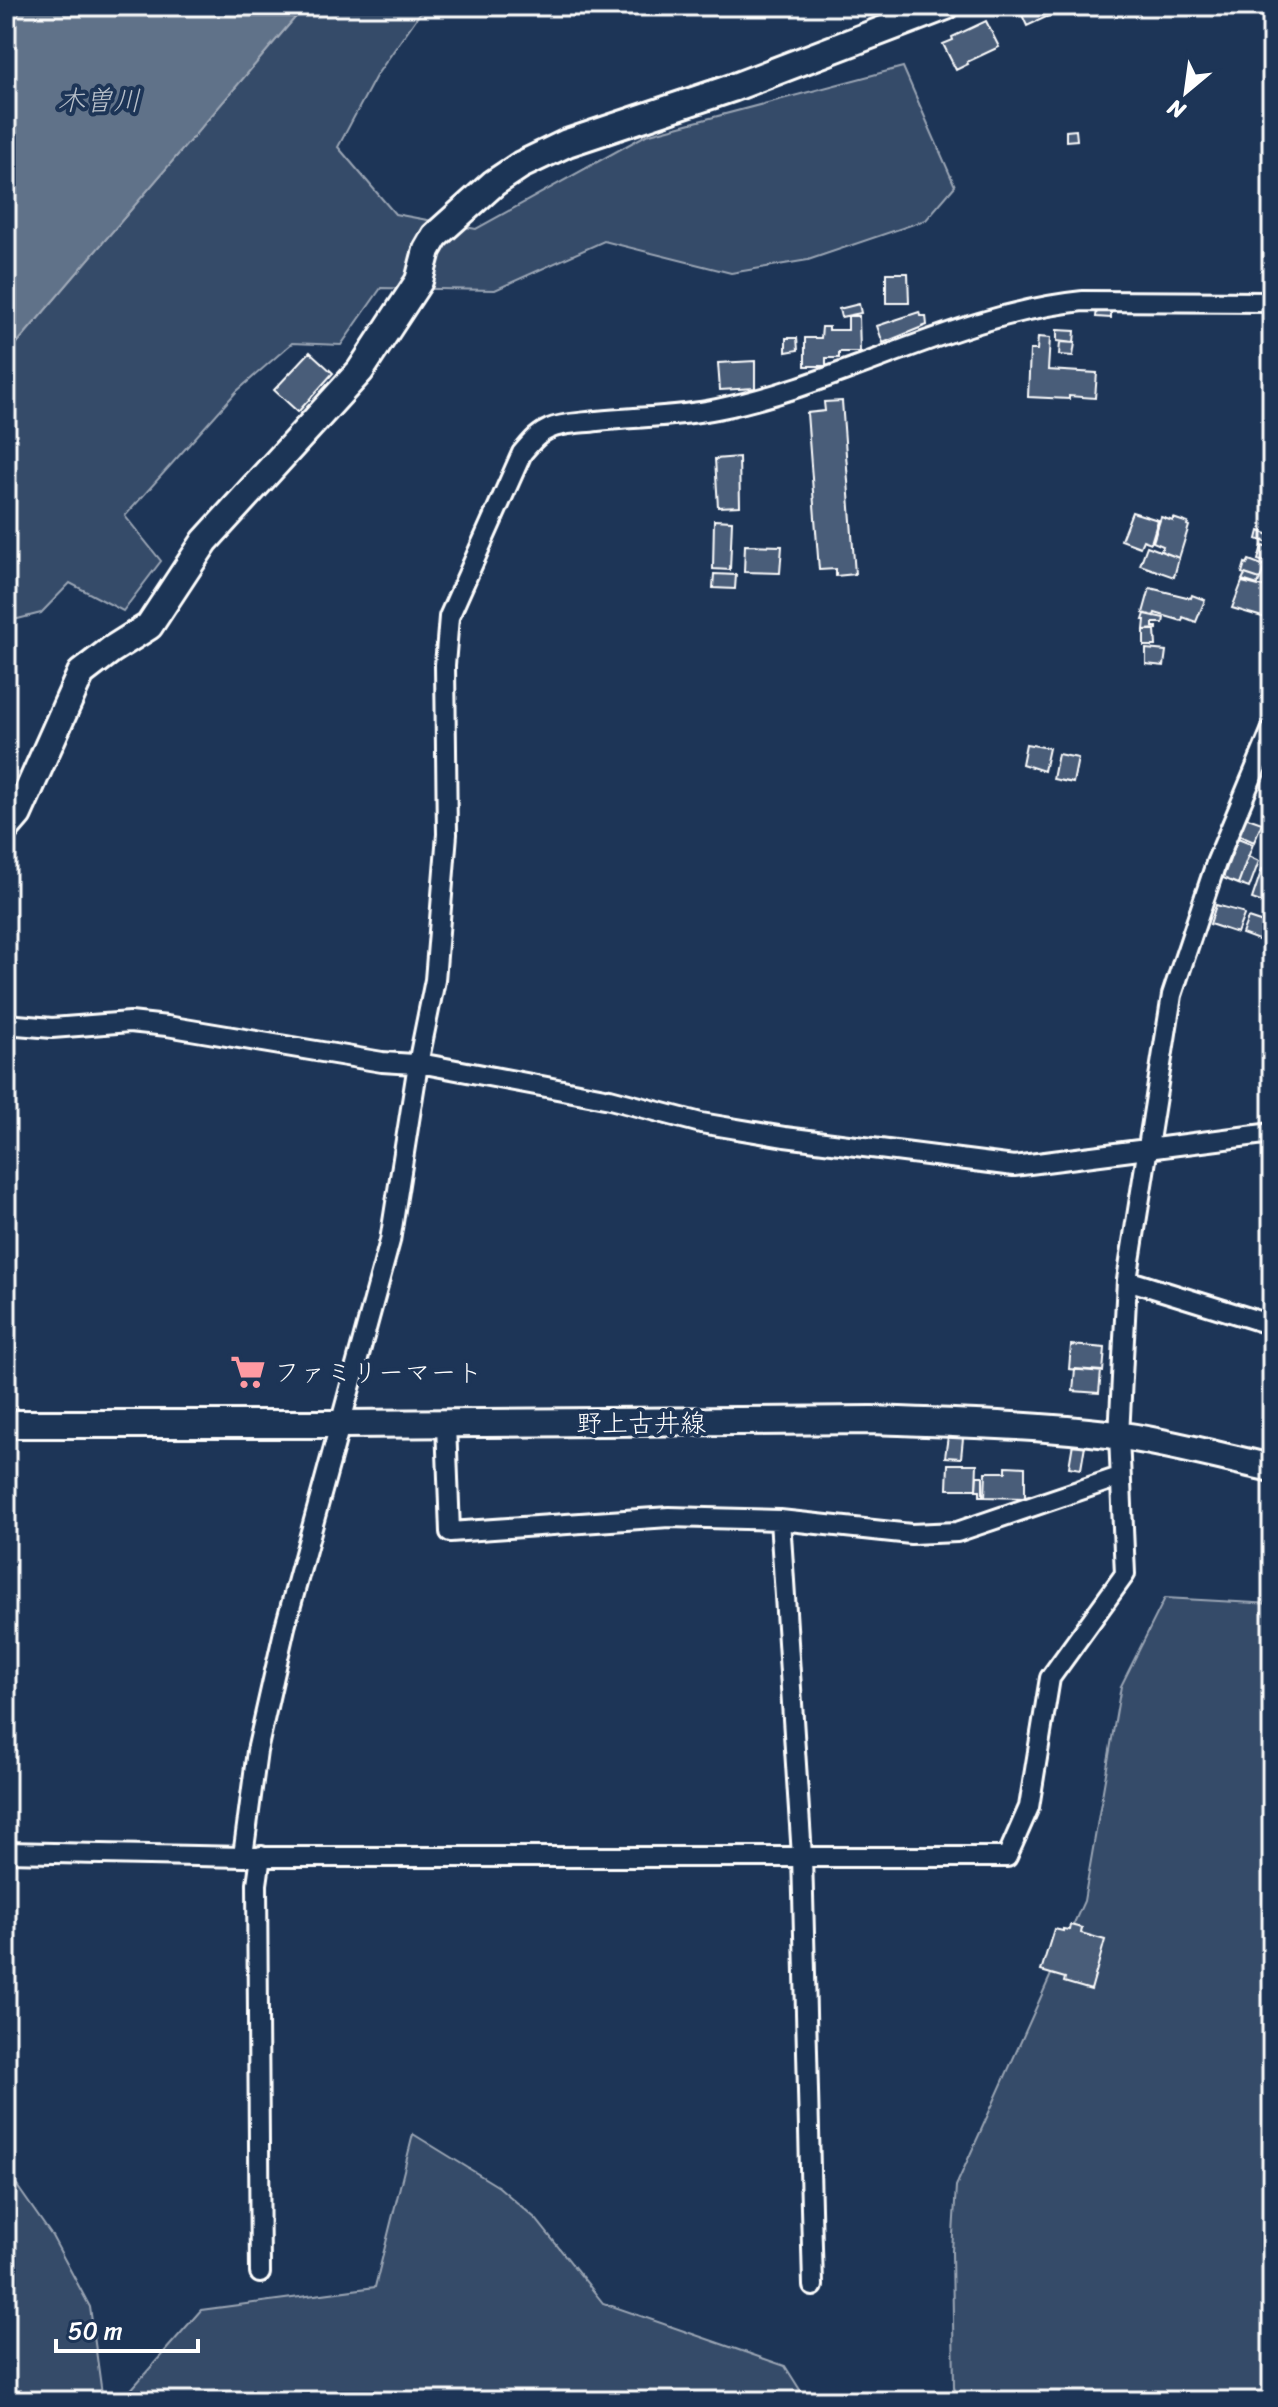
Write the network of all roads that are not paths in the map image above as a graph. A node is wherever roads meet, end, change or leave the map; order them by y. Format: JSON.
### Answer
{"nodes":[{"id":1,"x":946,"y":6,"type":"edge"},
{"id":2,"x":1272,"y":302,"type":"edge"},
{"id":3,"x":1272,"y":729,"type":"edge"},
{"id":4,"x":6,"y":828,"type":"edge"},
{"id":5,"x":6,"y":1024,"type":"edge"},
{"id":6,"x":418,"y":1064,"type":"junction"},
{"id":7,"x":1272,"y":1133,"type":"edge"},
{"id":8,"x":1148,"y":1149,"type":"junction"},
{"id":9,"x":1127,"y":1280,"type":"junction"},
{"id":10,"x":1272,"y":1325,"type":"edge"},
{"id":11,"x":6,"y":1424,"type":"edge"},
{"id":12,"x":340,"y":1424,"type":"junction"},
{"id":13,"x":446,"y":1424,"type":"junction"},
{"id":14,"x":1119,"y":1436,"type":"junction"},
{"id":15,"x":1272,"y":1468,"type":"edge"},
{"id":16,"x":1119,"y":1477,"type":"junction"},
{"id":17,"x":780,"y":1520,"type":"junction"},
{"id":18,"x":6,"y":1852,"type":"edge"},
{"id":19,"x":252,"y":1856,"type":"junction"},
{"id":20,"x":802,"y":1856,"type":"junction"},
{"id":21,"x":260,"y":2273,"type":"dead end"},
{"id":22,"x":813,"y":2286,"type":"dead end"}],
"edges":[{"from":1,"to":4,"type":"street"},
{"from":2,"to":6,"type":"street"},
{"from":3,"to":8,"type":"street"},
{"from":5,"to":6,"type":"street"},
{"from":6,"to":8,"type":"street"},
{"from":6,"to":12,"type":"street"},
{"from":7,"to":8,"type":"street"},
{"from":8,"to":9,"type":"street"},
{"from":9,"to":10,"type":"street"},
{"from":9,"to":14,"type":"street"},
{"from":11,"to":12,"type":"street","name":"野上古井線"},
{"from":12,"to":13,"type":"street","name":"野上古井線"},
{"from":12,"to":19,"type":"street"},
{"from":13,"to":14,"type":"street","name":"野上古井線"},
{"from":13,"to":17,"type":"street"},
{"from":14,"to":15,"type":"street","name":"野上古井線"},
{"from":14,"to":16,"type":"street"},
{"from":16,"to":17,"type":"street"},
{"from":16,"to":20,"type":"street"},
{"from":17,"to":20,"type":"street"},
{"from":18,"to":19,"type":"street"},
{"from":19,"to":20,"type":"street"},
{"from":19,"to":21,"type":"street"},
{"from":20,"to":22,"type":"street"}]}
